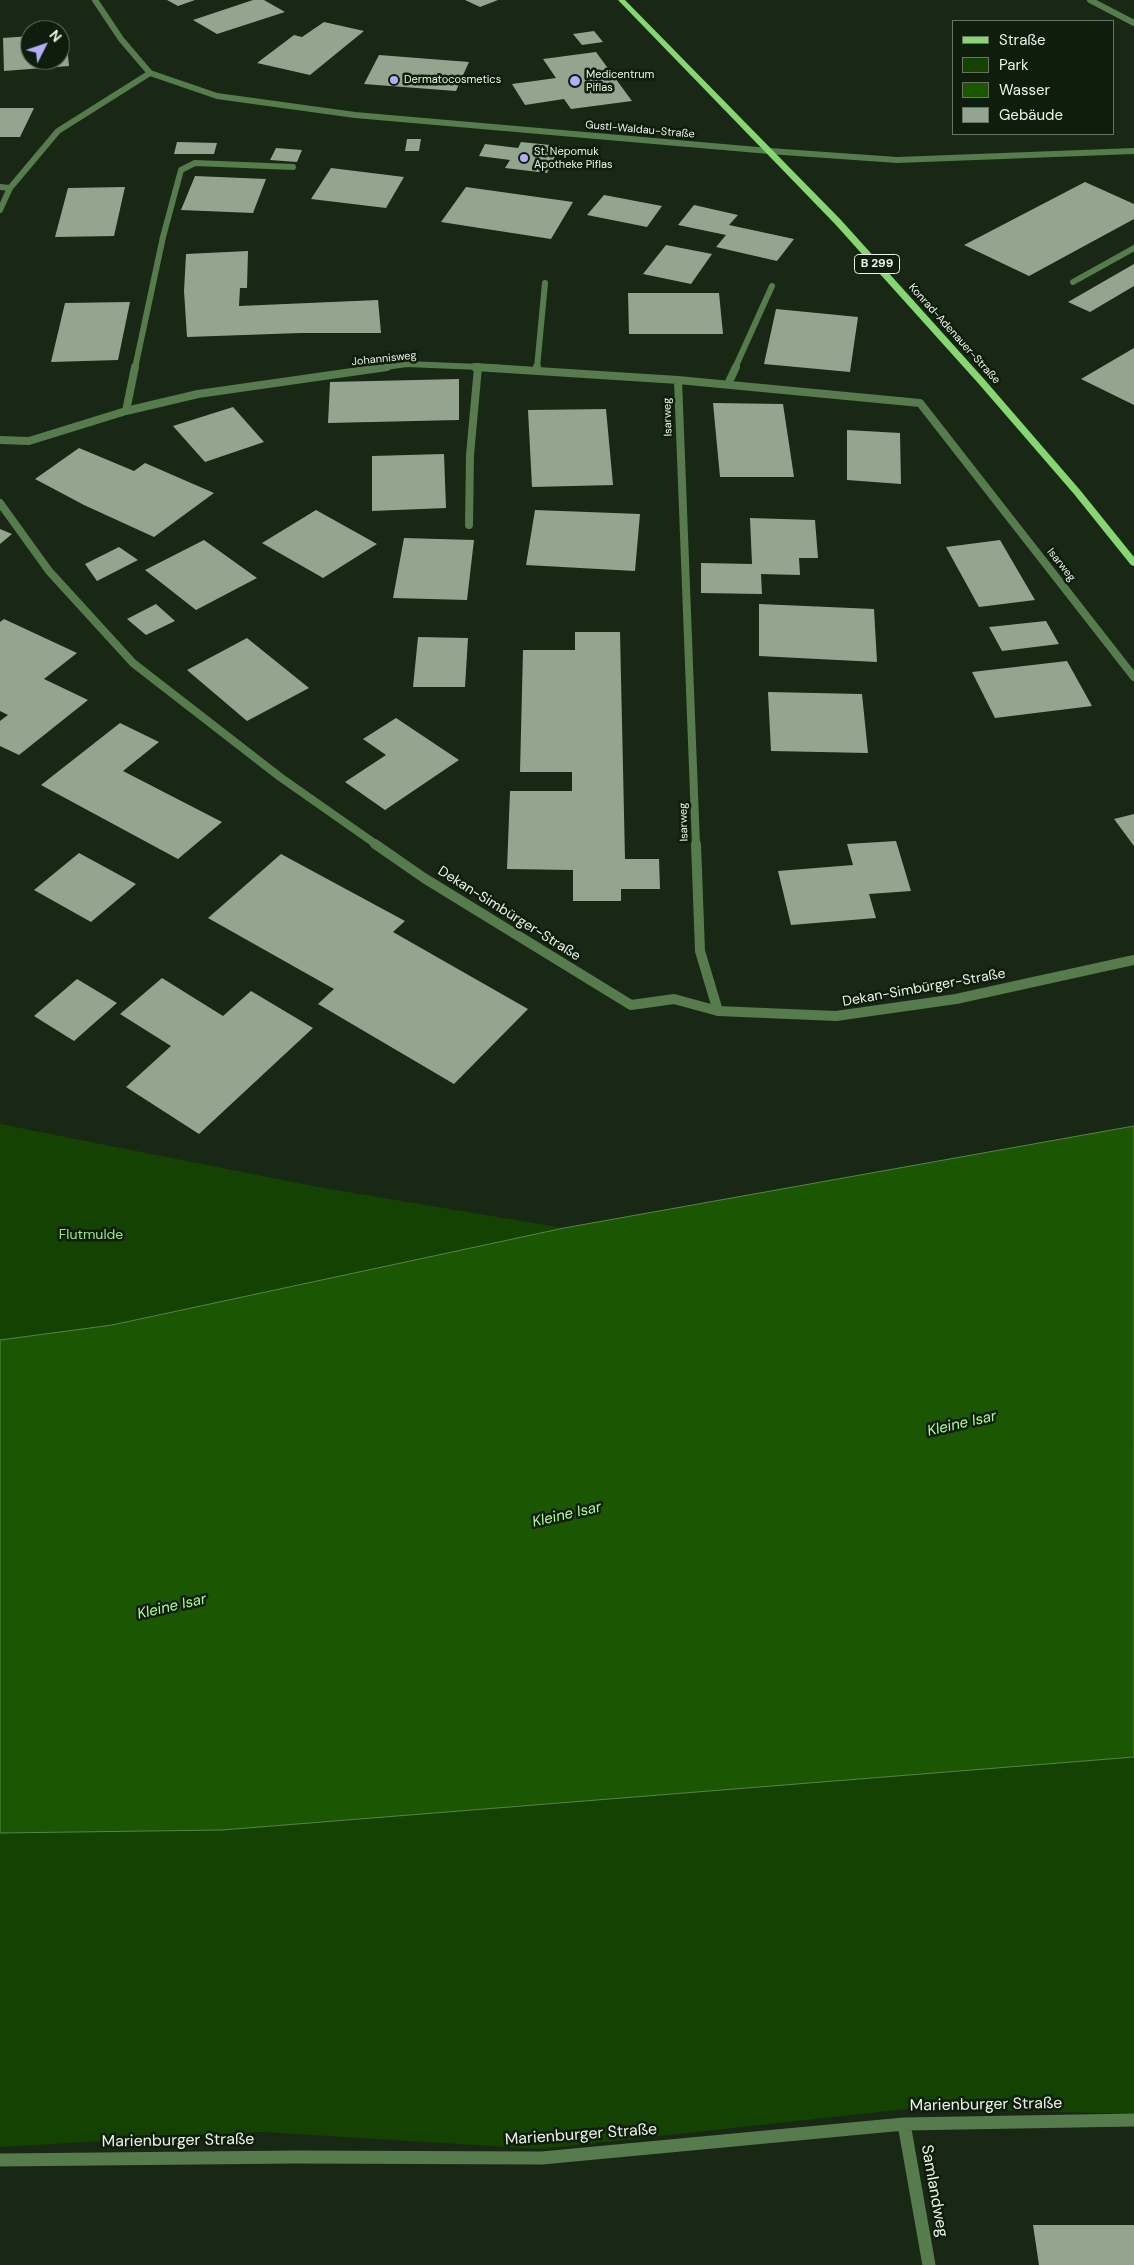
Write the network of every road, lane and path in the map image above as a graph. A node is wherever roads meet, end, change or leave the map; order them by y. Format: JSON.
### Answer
{"nodes":[{"id":1,"x":95,"y":0,"type":"edge"},
{"id":2,"x":621,"y":0,"type":"edge"},
{"id":3,"x":1090,"y":0,"type":"edge"},
{"id":4,"x":1134,"y":23,"type":"edge"},
{"id":5,"x":150,"y":72,"type":"junction"},
{"id":6,"x":769,"y":151,"type":"junction"},
{"id":7,"x":1124,"y":151,"type":"junction"},
{"id":8,"x":1134,"y":151,"type":"edge"},
{"id":9,"x":1134,"y":160,"type":"edge"},
{"id":10,"x":293,"y":167,"type":"dead end"},
{"id":11,"x":0,"y":187,"type":"edge"},
{"id":12,"x":10,"y":188,"type":"junction"},
{"id":13,"x":0,"y":210,"type":"edge"},
{"id":14,"x":1134,"y":248,"type":"edge"},
{"id":15,"x":1073,"y":282,"type":"dead end"},
{"id":16,"x":545,"y":283,"type":"dead end"},
{"id":17,"x":772,"y":286,"type":"dead end"},
{"id":18,"x":478,"y":367,"type":"junction"},
{"id":19,"x":537,"y":369,"type":"junction"},
{"id":20,"x":678,"y":380,"type":"junction"},
{"id":21,"x":728,"y":384,"type":"junction"},
{"id":22,"x":126,"y":411,"type":"junction"},
{"id":23,"x":0,"y":440,"type":"edge"},
{"id":24,"x":0,"y":503,"type":"edge"},
{"id":25,"x":469,"y":525,"type":"dead end"},
{"id":26,"x":1134,"y":563,"type":"edge"},
{"id":27,"x":1134,"y":676,"type":"edge"},
{"id":28,"x":1134,"y":960,"type":"edge"},
{"id":29,"x":718,"y":1011,"type":"junction"},
{"id":30,"x":1134,"y":2120,"type":"edge"},
{"id":31,"x":904,"y":2124,"type":"junction"},
{"id":32,"x":0,"y":2160,"type":"edge"},
{"id":33,"x":929,"y":2265,"type":"edge"}],
"edges":[{"from":1,"to":5,"type":"street"},
{"from":2,"to":6,"type":"main road","name":"Konrad-Adenauer-Straße","number":"B 299"},
{"from":3,"to":4,"type":"street"},
{"from":5,"to":6,"type":"street","name":"Gustl-Waldau-Straße"},
{"from":5,"to":12,"type":"street"},
{"from":6,"to":7,"type":"street","name":"Gustl-Waldau-Straße"},
{"from":6,"to":26,"type":"main road","name":"Konrad-Adenauer-Straße","number":"B 299"},
{"from":7,"to":8,"type":"street","name":"Gustl-Waldau-Straße"},
{"from":7,"to":9,"type":"street"},
{"from":10,"to":22,"type":"street"},
{"from":11,"to":12,"type":"street"},
{"from":12,"to":13,"type":"street"},
{"from":14,"to":15,"type":"street"},
{"from":16,"to":19,"type":"street"},
{"from":17,"to":21,"type":"street"},
{"from":18,"to":19,"type":"street","name":"Johannisweg"},
{"from":18,"to":22,"type":"street","name":"Johannisweg"},
{"from":18,"to":25,"type":"street"},
{"from":19,"to":20,"type":"street","name":"Johannisweg"},
{"from":20,"to":21,"type":"street","name":"Isarweg"},
{"from":20,"to":29,"type":"street","name":"Isarweg"},
{"from":21,"to":27,"type":"street","name":"Isarweg"},
{"from":22,"to":23,"type":"street","name":"Johannisweg"},
{"from":24,"to":29,"type":"street","name":"Dekan-Simbürger-Straße"},
{"from":28,"to":29,"type":"street","name":"Dekan-Simbürger-Straße"},
{"from":30,"to":31,"type":"street","name":"Marienburger Straße"},
{"from":31,"to":32,"type":"street","name":"Marienburger Straße"},
{"from":31,"to":33,"type":"street","name":"Samlandweg"}]}
